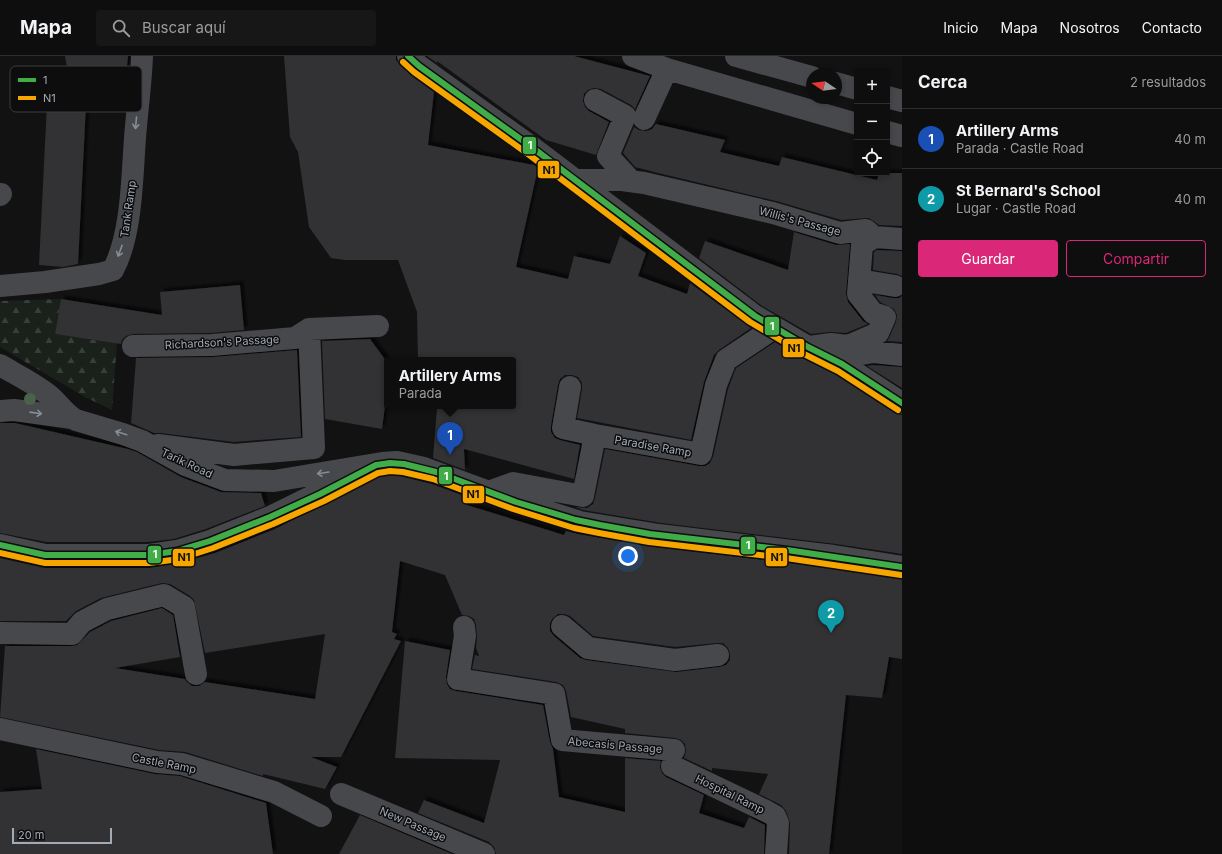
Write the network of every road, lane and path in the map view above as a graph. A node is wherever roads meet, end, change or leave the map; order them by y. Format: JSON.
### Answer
{"nodes":[{"id":1,"x":142,"y":56,"type":"edge"},
{"id":2,"x":408,"y":56,"type":"edge"},
{"id":3,"x":633,"y":56,"type":"edge"},
{"id":4,"x":736,"y":56,"type":"edge"},
{"id":5,"x":141,"y":66,"type":"edge"},
{"id":6,"x":667,"y":69,"type":"junction"},
{"id":7,"x":806,"y":75,"type":"edge"},
{"id":8,"x":842,"y":85,"type":"edge"},
{"id":9,"x":854,"y":88,"type":"edge"},
{"id":10,"x":890,"y":98,"type":"edge"},
{"id":11,"x":595,"y":100,"type":"dead end"},
{"id":12,"x":902,"y":101,"type":"edge"},
{"id":13,"x":138,"y":112,"type":"edge"},
{"id":14,"x":644,"y":119,"type":"dead end"},
{"id":15,"x":854,"y":123,"type":"edge"},
{"id":16,"x":890,"y":133,"type":"edge"},
{"id":17,"x":902,"y":136,"type":"edge"},
{"id":18,"x":575,"y":180,"type":"junction"},
{"id":19,"x":631,"y":181,"type":"junction"},
{"id":20,"x":874,"y":237,"type":"junction"},
{"id":21,"x":902,"y":239,"type":"edge"},
{"id":22,"x":859,"y":280,"type":"junction"},
{"id":23,"x":0,"y":286,"type":"edge"},
{"id":24,"x":895,"y":286,"type":"dead end"},
{"id":25,"x":378,"y":326,"type":"dead end"},
{"id":26,"x":774,"y":328,"type":"junction"},
{"id":27,"x":309,"y":329,"type":"junction"},
{"id":28,"x":133,"y":346,"type":"dead end"},
{"id":29,"x":808,"y":347,"type":"junction"},
{"id":30,"x":902,"y":355,"type":"edge"},
{"id":31,"x":831,"y":358,"type":"junction"},
{"id":32,"x":0,"y":365,"type":"edge"},
{"id":33,"x":570,"y":387,"type":"dead end"},
{"id":34,"x":902,"y":403,"type":"edge"},
{"id":35,"x":0,"y":411,"type":"edge"},
{"id":36,"x":72,"y":418,"type":"junction"},
{"id":37,"x":595,"y":435,"type":"junction"},
{"id":38,"x":145,"y":443,"type":"junction"},
{"id":39,"x":386,"y":463,"type":"junction"},
{"id":40,"x":488,"y":492,"type":"junction"},
{"id":41,"x":0,"y":545,"type":"edge"},
{"id":42,"x":902,"y":567,"type":"edge"},
{"id":43,"x":464,"y":626,"type":"dead end"},
{"id":44,"x":562,"y":626,"type":"dead end"},
{"id":45,"x":0,"y":633,"type":"edge"},
{"id":46,"x":718,"y":655,"type":"dead end"},
{"id":47,"x":196,"y":674,"type":"dead end"},
{"id":48,"x":0,"y":729,"type":"edge"},
{"id":49,"x":673,"y":758,"type":"joint"},
{"id":50,"x":341,"y":794,"type":"dead end"},
{"id":51,"x":321,"y":816,"type":"dead end"},
{"id":52,"x":484,"y":854,"type":"edge"},
{"id":53,"x":776,"y":854,"type":"edge"}],
"edges":[{"from":1,"to":5,"type":"street","name":"Tank Ramp","one_way":true},
{"from":2,"to":18,"type":"street"},
{"from":3,"to":6,"type":"street"},
{"from":4,"to":7,"type":"street"},
{"from":6,"to":14,"type":"street"},
{"from":6,"to":15,"type":"street"},
{"from":8,"to":9,"type":"street"},
{"from":10,"to":12,"type":"street"},
{"from":11,"to":19,"type":"street"},
{"from":13,"to":23,"type":"street","name":"Tank Ramp","one_way":true},
{"from":16,"to":17,"type":"street"},
{"from":18,"to":19,"type":"street","name":"Willis's Passage"},
{"from":18,"to":26,"type":"street"},
{"from":19,"to":20,"type":"street","name":"Willis's Passage"},
{"from":20,"to":21,"type":"street","name":"Willis's Passage"},
{"from":20,"to":22,"type":"street"},
{"from":22,"to":24,"type":"street"},
{"from":22,"to":29,"type":"street"},
{"from":25,"to":27,"type":"street","name":"Richardson's Passage"},
{"from":26,"to":29,"type":"street"},
{"from":26,"to":37,"type":"street","name":"Paradise Ramp"},
{"from":27,"to":28,"type":"street","name":"Richardson's Passage"},
{"from":27,"to":38,"type":"street"},
{"from":29,"to":31,"type":"street"},
{"from":30,"to":31,"type":"street"},
{"from":31,"to":34,"type":"street"},
{"from":32,"to":36,"type":"street"},
{"from":33,"to":37,"type":"street","name":"Paradise Ramp"},
{"from":35,"to":36,"type":"street","name":"Tarik Road","one_way":true},
{"from":38,"to":36,"type":"street","name":"Tarik Road","one_way":true},
{"from":37,"to":40,"type":"street"},
{"from":39,"to":38,"type":"street","name":"Tarik Road","one_way":true},
{"from":39,"to":40,"type":"street"},
{"from":39,"to":41,"type":"street"},
{"from":40,"to":42,"type":"street"},
{"from":43,"to":49,"type":"street","name":"Abecasis Passage"},
{"from":44,"to":46,"type":"street"},
{"from":45,"to":47,"type":"street"},
{"from":48,"to":51,"type":"street","name":"Castle Ramp"},
{"from":49,"to":53,"type":"street","name":"Hospital Ramp"},
{"from":50,"to":52,"type":"street","name":"New Passage"}]}
